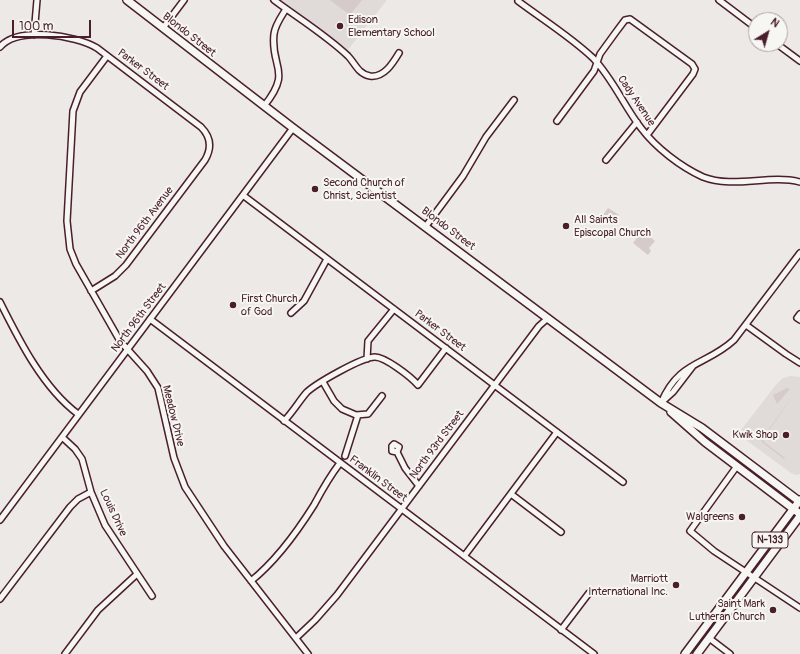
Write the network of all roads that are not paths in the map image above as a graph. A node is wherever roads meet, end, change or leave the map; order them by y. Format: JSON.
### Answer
{"nodes":[{"id":1,"x":37,"y":0,"type":"edge"},
{"id":2,"x":127,"y":0,"type":"edge"},
{"id":3,"x":184,"y":0,"type":"edge"},
{"id":4,"x":274,"y":0,"type":"edge"},
{"id":5,"x":719,"y":0,"type":"edge"},
{"id":6,"x":518,"y":1,"type":"edge"},
{"id":7,"x":286,"y":9,"type":"junction"},
{"id":8,"x":748,"y":22,"type":"edge"},
{"id":9,"x":163,"y":28,"type":"junction"},
{"id":10,"x":34,"y":35,"type":"junction"},
{"id":11,"x":0,"y":47,"type":"edge"},
{"id":12,"x":788,"y":52,"type":"edge"},
{"id":13,"x":399,"y":53,"type":"dead end"},
{"id":14,"x":107,"y":56,"type":"junction"},
{"id":15,"x":800,"y":61,"type":"edge"},
{"id":16,"x":597,"y":63,"type":"junction"},
{"id":17,"x":514,"y":100,"type":"dead end"},
{"id":18,"x":264,"y":106,"type":"junction"},
{"id":19,"x":557,"y":121,"type":"dead end"},
{"id":20,"x":637,"y":122,"type":"junction"},
{"id":21,"x":293,"y":128,"type":"junction"},
{"id":22,"x":647,"y":135,"type":"junction"},
{"id":23,"x":206,"y":158,"type":"joint"},
{"id":24,"x":606,"y":160,"type":"dead end"},
{"id":25,"x":800,"y":182,"type":"edge"},
{"id":26,"x":244,"y":196,"type":"junction"},
{"id":27,"x":426,"y":226,"type":"junction"},
{"id":28,"x":800,"y":253,"type":"edge"},
{"id":29,"x":327,"y":259,"type":"junction"},
{"id":30,"x":91,"y":291,"type":"junction"},
{"id":31,"x":0,"y":302,"type":"edge"},
{"id":32,"x":394,"y":309,"type":"junction"},
{"id":33,"x":2,"y":313,"type":"edge"},
{"id":34,"x":291,"y":313,"type":"dead end"},
{"id":35,"x":800,"y":314,"type":"edge"},
{"id":36,"x":548,"y":318,"type":"junction"},
{"id":37,"x":150,"y":319,"type":"junction"},
{"id":38,"x":800,"y":320,"type":"edge"},
{"id":39,"x":746,"y":324,"type":"junction"},
{"id":40,"x":446,"y":348,"type":"junction"},
{"id":41,"x":127,"y":350,"type":"junction"},
{"id":42,"x":367,"y":358,"type":"junction"},
{"id":43,"x":799,"y":360,"type":"edge"},
{"id":44,"x":323,"y":382,"type":"junction"},
{"id":45,"x":495,"y":385,"type":"junction"},
{"id":46,"x":382,"y":396,"type":"dead end"},
{"id":47,"x":661,"y":403,"type":"junction"},
{"id":48,"x":78,"y":414,"type":"junction"},
{"id":49,"x":358,"y":415,"type":"junction"},
{"id":50,"x":284,"y":421,"type":"junction"},
{"id":51,"x":557,"y":432,"type":"junction"},
{"id":52,"x":62,"y":437,"type":"junction"},
{"id":53,"x":397,"y":452,"type":"dead end"},
{"id":54,"x":345,"y":456,"type":"dead end"},
{"id":55,"x":340,"y":463,"type":"junction"},
{"id":56,"x":737,"y":466,"type":"junction"},
{"id":57,"x":623,"y":482,"type":"dead end"},
{"id":58,"x":419,"y":486,"type":"junction"},
{"id":59,"x":91,"y":492,"type":"junction"},
{"id":60,"x":511,"y":494,"type":"junction"},
{"id":61,"x":800,"y":501,"type":"edge"},
{"id":62,"x":793,"y":509,"type":"junction"},
{"id":63,"x":402,"y":510,"type":"junction"},
{"id":64,"x":800,"y":515,"type":"edge"},
{"id":65,"x":0,"y":520,"type":"edge"},
{"id":66,"x":561,"y":532,"type":"dead end"},
{"id":67,"x":465,"y":555,"type":"junction"},
{"id":68,"x":747,"y":572,"type":"junction"},
{"id":69,"x":137,"y":574,"type":"junction"},
{"id":70,"x":755,"y":577,"type":"junction"},
{"id":71,"x":251,"y":581,"type":"junction"},
{"id":72,"x":589,"y":593,"type":"dead end"},
{"id":73,"x":152,"y":596,"type":"dead end"},
{"id":74,"x":0,"y":599,"type":"edge"},
{"id":75,"x":800,"y":608,"type":"edge"},
{"id":76,"x":561,"y":630,"type":"junction"},
{"id":77,"x":296,"y":638,"type":"junction"},
{"id":78,"x":709,"y":638,"type":"junction"},
{"id":79,"x":65,"y":654,"type":"edge"},
{"id":80,"x":308,"y":654,"type":"edge"},
{"id":81,"x":594,"y":654,"type":"edge"},
{"id":82,"x":685,"y":654,"type":"edge"},
{"id":83,"x":697,"y":654,"type":"edge"},
{"id":84,"x":730,"y":654,"type":"edge"}],
"edges":[{"from":1,"to":10,"type":"street"},
{"from":2,"to":9,"type":"main road","name":"Blondo Street"},
{"from":3,"to":9,"type":"street"},
{"from":4,"to":7,"type":"street"},
{"from":5,"to":8,"type":"street"},
{"from":6,"to":16,"type":"street","name":"Cady Avenue"},
{"from":7,"to":13,"type":"street"},
{"from":7,"to":18,"type":"street"},
{"from":9,"to":18,"type":"main road","name":"Blondo Street"},
{"from":10,"to":11,"type":"street"},
{"from":10,"to":14,"type":"street","name":"Parker Street"},
{"from":12,"to":15,"type":"street"},
{"from":14,"to":23,"type":"street","name":"Parker Street"},
{"from":14,"to":30,"type":"street","name":"Meadow Drive"},
{"from":16,"to":19,"type":"street"},
{"from":16,"to":20,"type":"street","name":"Cady Avenue"},
{"from":16,"to":22,"type":"street"},
{"from":17,"to":27,"type":"street"},
{"from":18,"to":21,"type":"main road","name":"Blondo Street"},
{"from":20,"to":22,"type":"street","name":"Cady Avenue"},
{"from":20,"to":24,"type":"street"},
{"from":21,"to":26,"type":"street","name":"North 96th Street"},
{"from":21,"to":27,"type":"main road","name":"Blondo Street"},
{"from":22,"to":25,"type":"street","name":"Cady Avenue"},
{"from":23,"to":30,"type":"street","name":"North 96th Avenue"},
{"from":26,"to":29,"type":"street","name":"Parker Street"},
{"from":26,"to":37,"type":"street","name":"North 96th Street"},
{"from":27,"to":36,"type":"main road","name":"Blondo Street"},
{"from":28,"to":39,"type":"street"},
{"from":29,"to":32,"type":"street","name":"Parker Street"},
{"from":29,"to":34,"type":"street"},
{"from":30,"to":41,"type":"street","name":"Meadow Drive"},
{"from":31,"to":33,"type":"street"},
{"from":32,"to":40,"type":"street","name":"Parker Street"},
{"from":32,"to":42,"type":"street"},
{"from":33,"to":48,"type":"street"},
{"from":35,"to":38,"type":"street"},
{"from":36,"to":45,"type":"street","name":"North 93rd Street"},
{"from":36,"to":47,"type":"main road","name":"Blondo Street"},
{"from":37,"to":41,"type":"street","name":"North 96th Street"},
{"from":37,"to":50,"type":"street","name":"Franklin Street"},
{"from":39,"to":43,"type":"street"},
{"from":39,"to":47,"type":"street"},
{"from":40,"to":42,"type":"street"},
{"from":40,"to":45,"type":"street","name":"Parker Street"},
{"from":41,"to":48,"type":"street","name":"North 96th Street"},
{"from":41,"to":71,"type":"street","name":"Meadow Drive"},
{"from":42,"to":44,"type":"street"},
{"from":44,"to":49,"type":"street"},
{"from":44,"to":50,"type":"street"},
{"from":45,"to":51,"type":"street","name":"Parker Street"},
{"from":45,"to":58,"type":"street","name":"North 93rd Street"},
{"from":46,"to":49,"type":"street"},
{"from":47,"to":56,"type":"main road","name":"Blondo Street"},
{"from":47,"to":61,"type":"main road","name":"Blondo Street"},
{"from":48,"to":52,"type":"street","name":"North 96th Street"},
{"from":49,"to":54,"type":"street"},
{"from":50,"to":55,"type":"street","name":"Franklin Street"},
{"from":51,"to":57,"type":"street","name":"Parker Street"},
{"from":51,"to":60,"type":"street"},
{"from":52,"to":59,"type":"street","name":"Louis Drive"},
{"from":52,"to":65,"type":"street","name":"North 96th Street"},
{"from":53,"to":58,"type":"street"},
{"from":55,"to":63,"type":"street","name":"Franklin Street"},
{"from":55,"to":71,"type":"street"},
{"from":56,"to":62,"type":"main road","name":"Blondo Street"},
{"from":56,"to":68,"type":"street"},
{"from":58,"to":63,"type":"street","name":"North 93rd Street"},
{"from":59,"to":69,"type":"street","name":"Louis Drive"},
{"from":59,"to":74,"type":"street"},
{"from":60,"to":66,"type":"street"},
{"from":60,"to":67,"type":"street"},
{"from":61,"to":62,"type":"main road","number":"N-133"},
{"from":62,"to":64,"type":"main road","name":"Blondo Street"},
{"from":62,"to":68,"type":"main road","number":"N-133"},
{"from":63,"to":67,"type":"street","name":"Franklin Street"},
{"from":63,"to":77,"type":"street","name":"North 93rd Street"},
{"from":64,"to":70,"type":"main road","number":"N-133"},
{"from":67,"to":76,"type":"street","name":"Franklin Street"},
{"from":68,"to":70,"type":"street"},
{"from":68,"to":82,"type":"main road","number":"N-133"},
{"from":69,"to":73,"type":"street","name":"Louis Drive"},
{"from":69,"to":79,"type":"street"},
{"from":70,"to":75,"type":"street"},
{"from":70,"to":78,"type":"main road","number":"N-133"},
{"from":71,"to":77,"type":"street","name":"Meadow Drive"},
{"from":72,"to":76,"type":"street"},
{"from":76,"to":81,"type":"street","name":"Franklin Street"},
{"from":77,"to":80,"type":"street","name":"Meadow Drive"},
{"from":78,"to":83,"type":"main road","number":"N-133"},
{"from":78,"to":84,"type":"street"}]}
